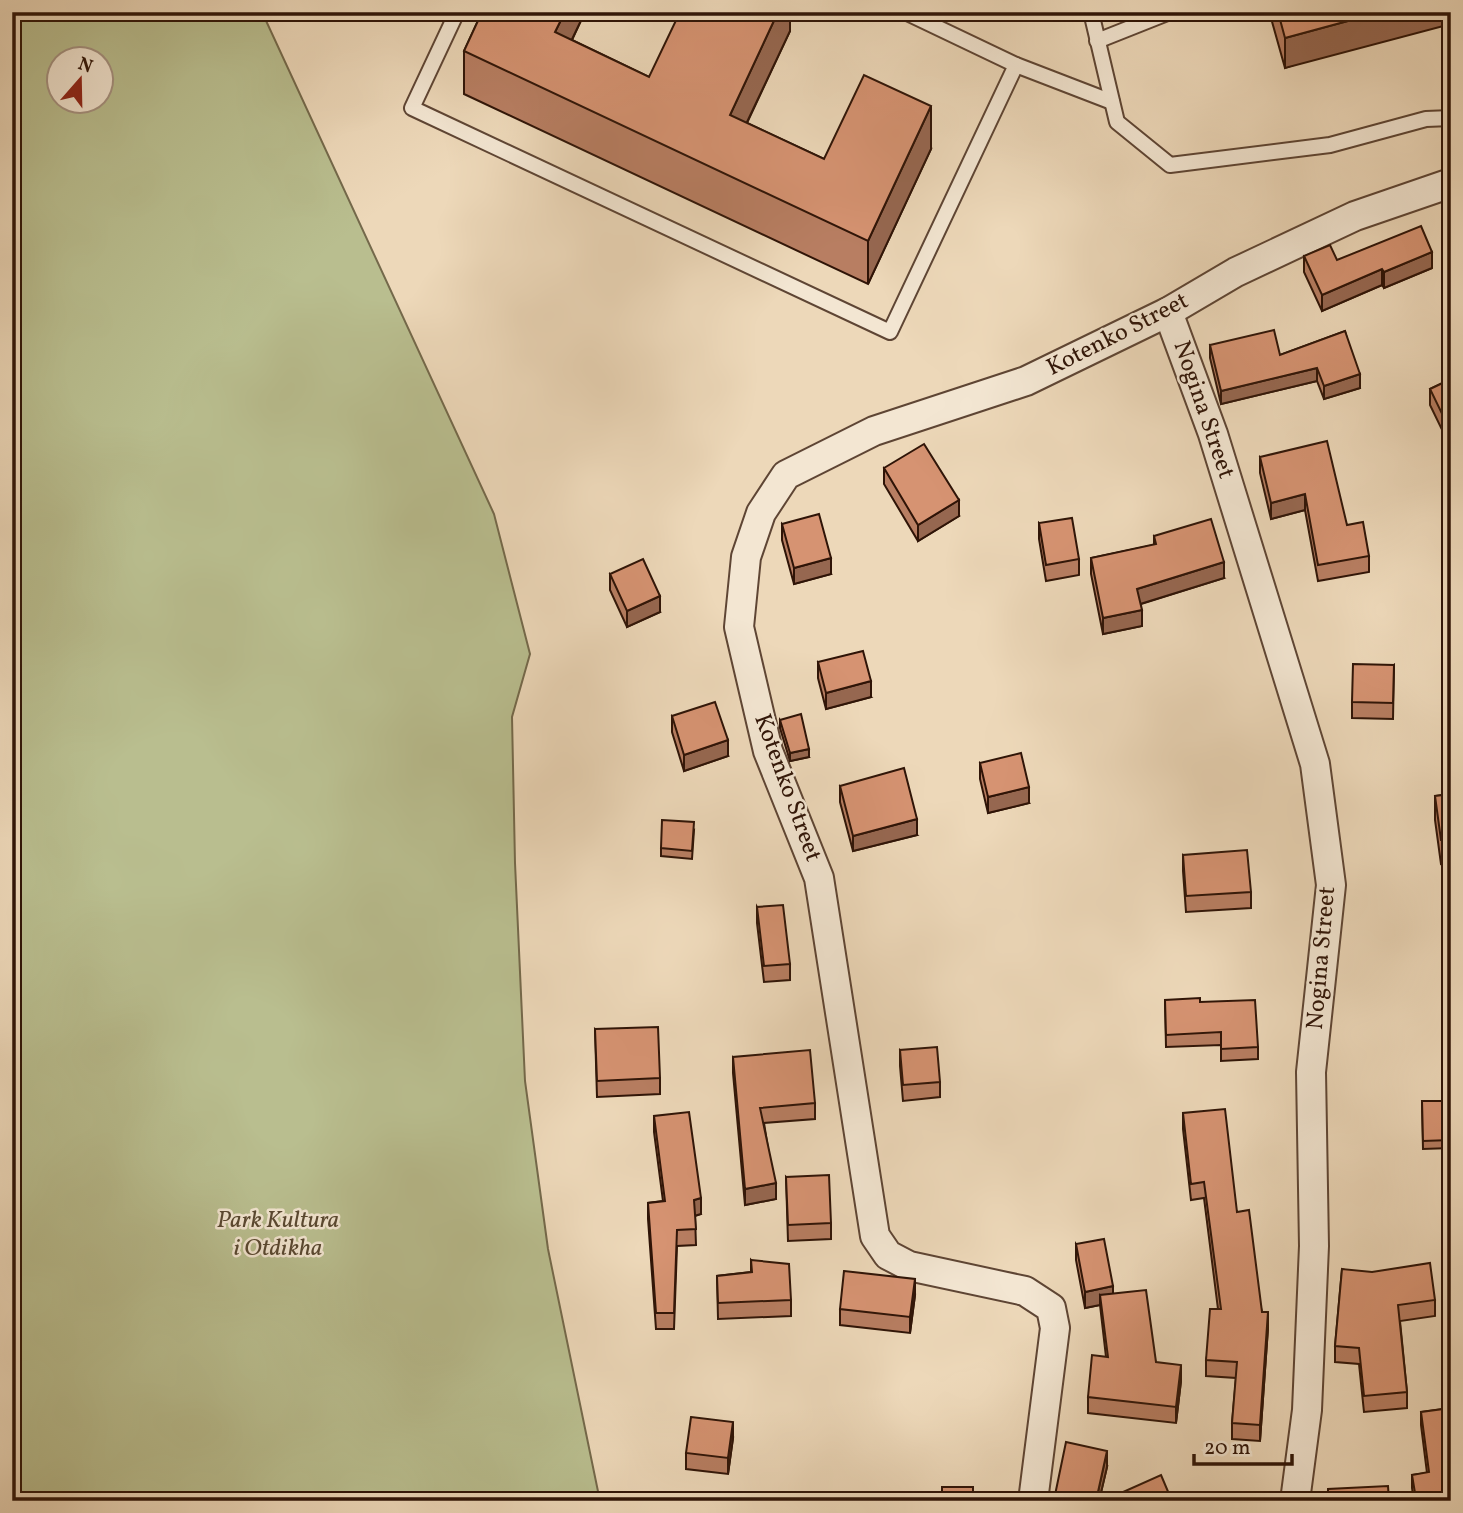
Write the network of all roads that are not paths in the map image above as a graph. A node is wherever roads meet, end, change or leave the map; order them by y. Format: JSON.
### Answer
{"nodes":[{"id":1,"x":457,"y":12,"type":"edge"},
{"id":2,"x":905,"y":12,"type":"edge"},
{"id":3,"x":1091,"y":12,"type":"edge"},
{"id":4,"x":1170,"y":12,"type":"edge"},
{"id":5,"x":1097,"y":41,"type":"junction"},
{"id":6,"x":1016,"y":65,"type":"junction"},
{"id":7,"x":1112,"y":102,"type":"junction"},
{"id":8,"x":1451,"y":118,"type":"edge"},
{"id":9,"x":1451,"y":183,"type":"edge"},
{"id":10,"x":1168,"y":312,"type":"junction"},
{"id":11,"x":1033,"y":1501,"type":"edge"},
{"id":12,"x":1295,"y":1501,"type":"edge"}],
"edges":[{"from":1,"to":6,"type":"lane"},
{"from":2,"to":6,"type":"lane"},
{"from":3,"to":5,"type":"lane"},
{"from":4,"to":5,"type":"lane"},
{"from":5,"to":7,"type":"lane"},
{"from":6,"to":7,"type":"lane"},
{"from":7,"to":8,"type":"lane"},
{"from":9,"to":10,"type":"street","name":"Kotenko Street"},
{"from":10,"to":11,"type":"street","name":"Kotenko Street"},
{"from":10,"to":12,"type":"street","name":"Nogina Street"}]}
